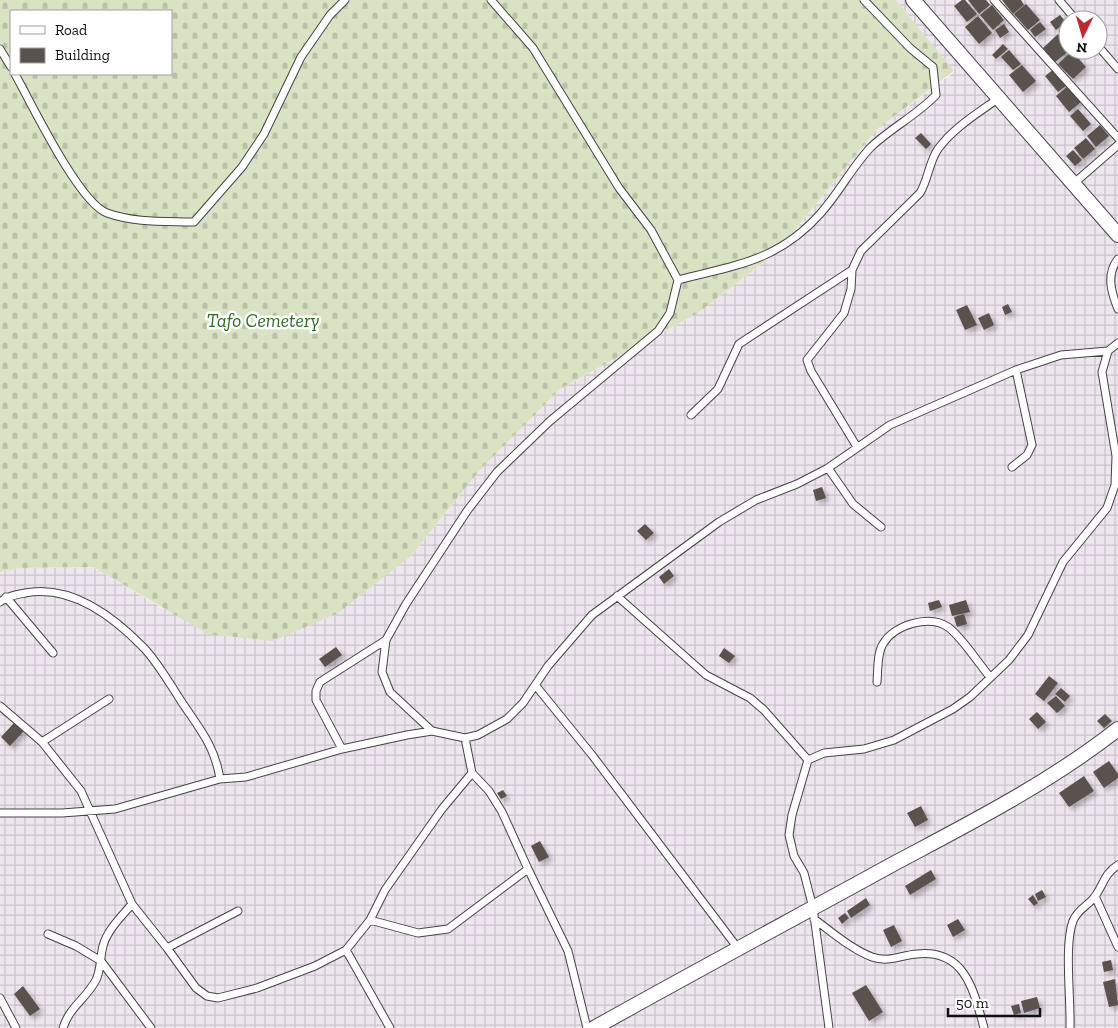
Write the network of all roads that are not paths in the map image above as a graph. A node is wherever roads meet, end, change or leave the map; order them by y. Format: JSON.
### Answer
{"nodes":[{"id":1,"x":345,"y":0,"type":"edge"},
{"id":2,"x":491,"y":0,"type":"edge"},
{"id":3,"x":864,"y":0,"type":"edge"},
{"id":4,"x":913,"y":0,"type":"edge"},
{"id":5,"x":994,"y":0,"type":"edge"},
{"id":6,"x":1059,"y":0,"type":"edge"},
{"id":7,"x":1068,"y":10,"type":"edge"},
{"id":8,"x":0,"y":49,"type":"edge"},
{"id":9,"x":1108,"y":58,"type":"edge"},
{"id":10,"x":10,"y":66,"type":"edge"},
{"id":11,"x":1118,"y":69,"type":"edge"},
{"id":12,"x":16,"y":75,"type":"edge"},
{"id":13,"x":999,"y":98,"type":"junction"},
{"id":14,"x":1118,"y":138,"type":"edge"},
{"id":15,"x":1118,"y":145,"type":"edge"},
{"id":16,"x":1074,"y":184,"type":"junction"},
{"id":17,"x":1118,"y":235,"type":"edge"},
{"id":18,"x":1118,"y":259,"type":"edge"},
{"id":19,"x":852,"y":270,"type":"junction"},
{"id":20,"x":678,"y":280,"type":"junction"},
{"id":21,"x":1118,"y":308,"type":"edge"},
{"id":22,"x":1118,"y":343,"type":"edge"},
{"id":23,"x":1108,"y":351,"type":"junction"},
{"id":24,"x":1016,"y":370,"type":"junction"},
{"id":25,"x":692,"y":414,"type":"dead end"},
{"id":26,"x":857,"y":447,"type":"junction"},
{"id":27,"x":1012,"y":467,"type":"dead end"},
{"id":28,"x":828,"y":468,"type":"junction"},
{"id":29,"x":881,"y":527,"type":"dead end"},
{"id":30,"x":616,"y":596,"type":"junction"},
{"id":31,"x":3,"y":600,"type":"edge"},
{"id":32,"x":386,"y":640,"type":"junction"},
{"id":33,"x":53,"y":654,"type":"dead end"},
{"id":34,"x":990,"y":677,"type":"junction"},
{"id":35,"x":877,"y":682,"type":"dead end"},
{"id":36,"x":536,"y":686,"type":"junction"},
{"id":37,"x":109,"y":699,"type":"dead end"},
{"id":38,"x":0,"y":706,"type":"edge"},
{"id":39,"x":1118,"y":729,"type":"edge"},
{"id":40,"x":432,"y":731,"type":"junction"},
{"id":41,"x":465,"y":738,"type":"junction"},
{"id":42,"x":42,"y":742,"type":"junction"},
{"id":43,"x":342,"y":749,"type":"junction"},
{"id":44,"x":808,"y":760,"type":"junction"},
{"id":45,"x":472,"y":773,"type":"junction"},
{"id":46,"x":220,"y":779,"type":"junction"},
{"id":47,"x":91,"y":812,"type":"junction"},
{"id":48,"x":0,"y":813,"type":"edge"},
{"id":49,"x":1118,"y":865,"type":"edge"},
{"id":50,"x":528,"y":869,"type":"junction"},
{"id":51,"x":1096,"y":896,"type":"junction"},
{"id":52,"x":132,"y":904,"type":"junction"},
{"id":53,"x":238,"y":911,"type":"dead end"},
{"id":54,"x":813,"y":913,"type":"junction"},
{"id":55,"x":370,"y":920,"type":"junction"},
{"id":56,"x":48,"y":934,"type":"dead end"},
{"id":57,"x":737,"y":947,"type":"junction"},
{"id":58,"x":1118,"y":947,"type":"edge"},
{"id":59,"x":167,"y":948,"type":"junction"},
{"id":60,"x":346,"y":950,"type":"junction"},
{"id":61,"x":101,"y":961,"type":"junction"},
{"id":62,"x":0,"y":998,"type":"edge"},
{"id":63,"x":16,"y":1028,"type":"edge"},
{"id":64,"x":64,"y":1028,"type":"edge"},
{"id":65,"x":150,"y":1028,"type":"edge"},
{"id":66,"x":390,"y":1028,"type":"edge"},
{"id":67,"x":587,"y":1028,"type":"edge"},
{"id":68,"x":594,"y":1028,"type":"edge"},
{"id":69,"x":829,"y":1028,"type":"edge"},
{"id":70,"x":984,"y":1028,"type":"edge"},
{"id":71,"x":1070,"y":1028,"type":"edge"}],
"edges":[{"from":1,"to":12,"type":"lane"},
{"from":2,"to":20,"type":"lane"},
{"from":3,"to":20,"type":"lane"},
{"from":4,"to":13,"type":"street"},
{"from":5,"to":14,"type":"lane"},
{"from":6,"to":7,"type":"lane"},
{"from":8,"to":10,"type":"lane"},
{"from":9,"to":11,"type":"lane"},
{"from":13,"to":16,"type":"street"},
{"from":13,"to":19,"type":"lane"},
{"from":15,"to":16,"type":"lane"},
{"from":16,"to":17,"type":"street"},
{"from":18,"to":21,"type":"lane"},
{"from":19,"to":25,"type":"lane"},
{"from":19,"to":26,"type":"lane"},
{"from":20,"to":32,"type":"lane"},
{"from":22,"to":23,"type":"lane"},
{"from":23,"to":24,"type":"lane"},
{"from":23,"to":34,"type":"lane"},
{"from":24,"to":26,"type":"lane"},
{"from":24,"to":27,"type":"lane"},
{"from":26,"to":28,"type":"lane"},
{"from":28,"to":29,"type":"lane"},
{"from":28,"to":30,"type":"lane"},
{"from":30,"to":36,"type":"lane"},
{"from":30,"to":44,"type":"lane"},
{"from":31,"to":33,"type":"lane"},
{"from":31,"to":46,"type":"lane"},
{"from":32,"to":40,"type":"lane"},
{"from":32,"to":43,"type":"lane"},
{"from":34,"to":35,"type":"lane"},
{"from":34,"to":44,"type":"lane"},
{"from":36,"to":41,"type":"lane"},
{"from":36,"to":57,"type":"lane"},
{"from":37,"to":42,"type":"lane"},
{"from":38,"to":42,"type":"lane"},
{"from":39,"to":54,"type":"street"},
{"from":40,"to":41,"type":"lane"},
{"from":40,"to":43,"type":"lane"},
{"from":41,"to":45,"type":"lane"},
{"from":42,"to":47,"type":"lane"},
{"from":43,"to":46,"type":"lane"},
{"from":44,"to":54,"type":"lane"},
{"from":45,"to":50,"type":"lane"},
{"from":45,"to":55,"type":"lane"},
{"from":46,"to":47,"type":"lane"},
{"from":47,"to":48,"type":"lane"},
{"from":47,"to":52,"type":"lane"},
{"from":49,"to":51,"type":"lane"},
{"from":50,"to":55,"type":"lane"},
{"from":50,"to":67,"type":"lane"},
{"from":51,"to":58,"type":"lane"},
{"from":51,"to":71,"type":"lane"},
{"from":52,"to":59,"type":"lane"},
{"from":52,"to":61,"type":"lane"},
{"from":53,"to":59,"type":"lane"},
{"from":54,"to":57,"type":"street"},
{"from":54,"to":69,"type":"lane"},
{"from":54,"to":70,"type":"lane"},
{"from":55,"to":60,"type":"lane"},
{"from":56,"to":61,"type":"lane"},
{"from":57,"to":68,"type":"street"},
{"from":59,"to":60,"type":"lane"},
{"from":60,"to":66,"type":"lane"},
{"from":61,"to":64,"type":"lane"},
{"from":61,"to":65,"type":"lane"},
{"from":62,"to":63,"type":"lane"}]}
